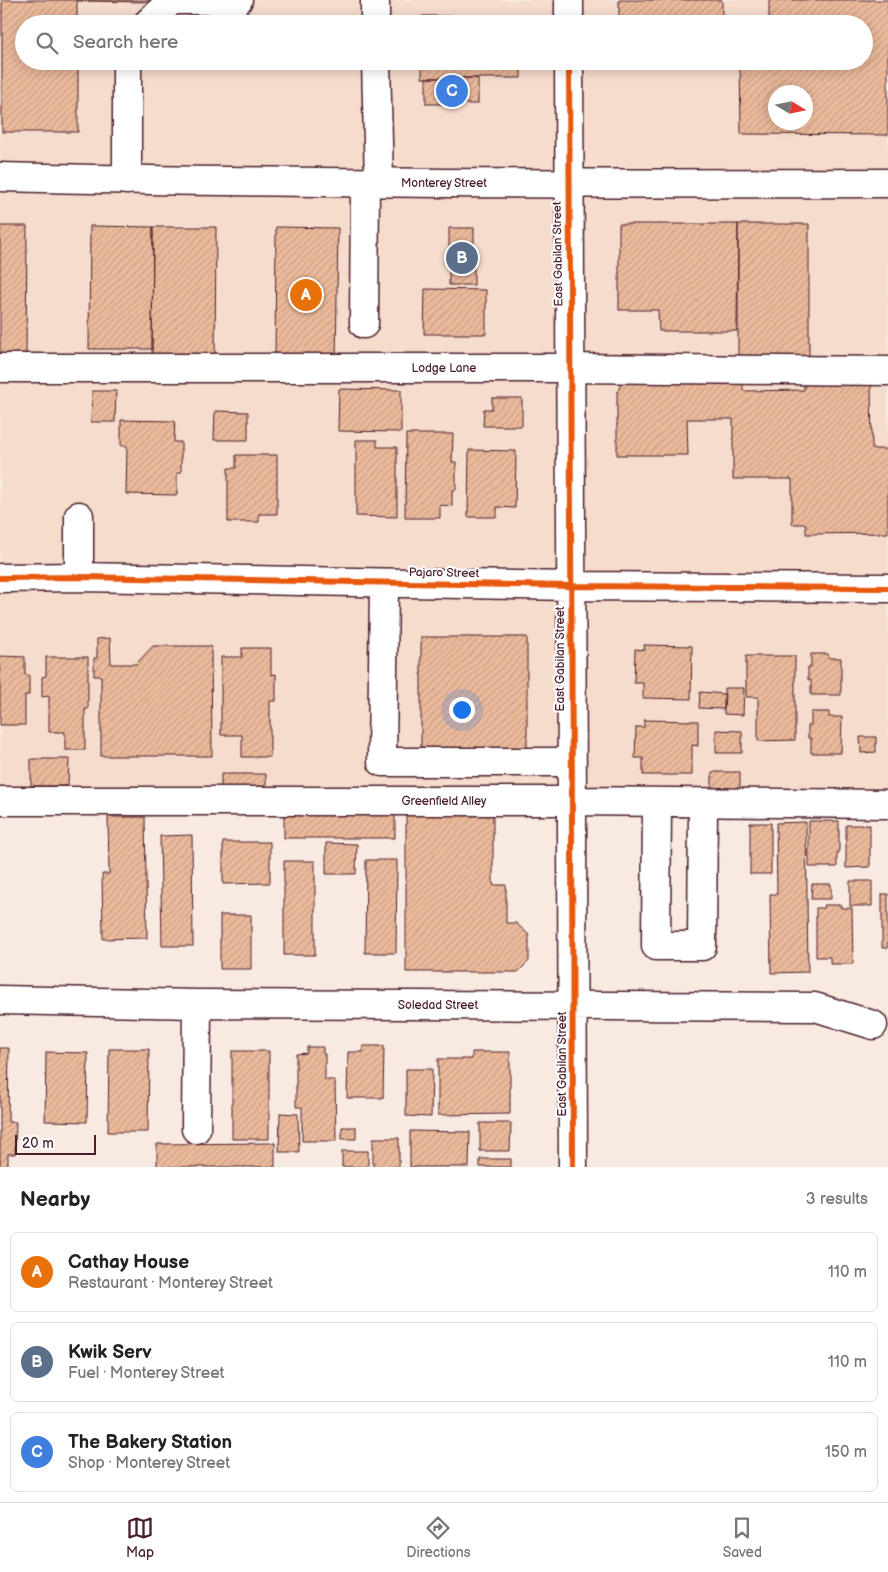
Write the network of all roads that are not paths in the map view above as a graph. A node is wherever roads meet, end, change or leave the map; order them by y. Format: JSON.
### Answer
{"nodes":[{"id":1,"x":238,"y":0,"type":"edge"},
{"id":2,"x":375,"y":0,"type":"edge"},
{"id":3,"x":569,"y":0,"type":"edge"},
{"id":4,"x":156,"y":15,"type":"edge"},
{"id":5,"x":375,"y":15,"type":"edge"},
{"id":6,"x":569,"y":15,"type":"edge"},
{"id":7,"x":127,"y":70,"type":"edge"},
{"id":8,"x":376,"y":70,"type":"edge"},
{"id":9,"x":569,"y":70,"type":"edge"},
{"id":10,"x":0,"y":178,"type":"edge"},
{"id":11,"x":127,"y":180,"type":"junction"},
{"id":12,"x":372,"y":182,"type":"junction"},
{"id":13,"x":888,"y":183,"type":"edge"},
{"id":14,"x":568,"y":184,"type":"junction"},
{"id":15,"x":364,"y":324,"type":"dead end"},
{"id":16,"x":0,"y":368,"type":"edge"},
{"id":17,"x":570,"y":368,"type":"junction"},
{"id":18,"x":888,"y":371,"type":"edge"},
{"id":19,"x":79,"y":516,"type":"dead end"},
{"id":20,"x":79,"y":577,"type":"junction"},
{"id":21,"x":0,"y":578,"type":"edge"},
{"id":22,"x":384,"y":583,"type":"junction"},
{"id":23,"x":571,"y":586,"type":"junction"},
{"id":24,"x":888,"y":588,"type":"edge"},
{"id":25,"x":572,"y":762,"type":"junction"},
{"id":26,"x":0,"y":800,"type":"edge"},
{"id":27,"x":572,"y":801,"type":"junction"},
{"id":28,"x":657,"y":802,"type":"junction"},
{"id":29,"x":703,"y":803,"type":"junction"},
{"id":30,"x":888,"y":804,"type":"edge"},
{"id":31,"x":0,"y":1000,"type":"edge"},
{"id":32,"x":197,"y":1004,"type":"junction"},
{"id":33,"x":574,"y":1005,"type":"junction"},
{"id":34,"x":874,"y":1025,"type":"dead end"},
{"id":35,"x":196,"y":1129,"type":"dead end"},
{"id":36,"x":572,"y":1167,"type":"edge"}],
"edges":[{"from":1,"to":4,"type":"street"},
{"from":2,"to":5,"type":"street"},
{"from":3,"to":6,"type":"street"},
{"from":7,"to":11,"type":"street"},
{"from":8,"to":12,"type":"street"},
{"from":9,"to":14,"type":"street","name":"East Gabilan Street"},
{"from":10,"to":11,"type":"street","name":"Monterey Street"},
{"from":11,"to":12,"type":"street","name":"Monterey Street"},
{"from":12,"to":14,"type":"street","name":"Monterey Street"},
{"from":12,"to":15,"type":"street"},
{"from":13,"to":14,"type":"street","name":"Monterey Street"},
{"from":14,"to":17,"type":"street","name":"East Gabilan Street"},
{"from":16,"to":17,"type":"street","name":"Lodge Lane"},
{"from":17,"to":18,"type":"street","name":"Lodge Lane"},
{"from":17,"to":23,"type":"street","name":"East Gabilan Street"},
{"from":19,"to":20,"type":"street"},
{"from":20,"to":21,"type":"street","name":"Pajaro Street"},
{"from":20,"to":22,"type":"street","name":"Pajaro Street"},
{"from":22,"to":23,"type":"street","name":"Pajaro Street"},
{"from":22,"to":25,"type":"street"},
{"from":23,"to":24,"type":"street","name":"Pajaro Street"},
{"from":23,"to":25,"type":"street","name":"East Gabilan Street"},
{"from":25,"to":27,"type":"street","name":"East Gabilan Street"},
{"from":26,"to":27,"type":"street","name":"Greenfield Alley"},
{"from":27,"to":28,"type":"street","name":"Greenfield Alley"},
{"from":27,"to":33,"type":"street","name":"East Gabilan Street"},
{"from":28,"to":29,"type":"street","name":"Greenfield Alley"},
{"from":28,"to":29,"type":"street"},
{"from":29,"to":30,"type":"street","name":"Greenfield Alley"},
{"from":31,"to":32,"type":"street","name":"Soledad Street"},
{"from":32,"to":33,"type":"street","name":"Soledad Street"},
{"from":32,"to":35,"type":"street"},
{"from":33,"to":34,"type":"street","name":"Soledad Street"},
{"from":33,"to":36,"type":"street","name":"East Gabilan Street"}]}
